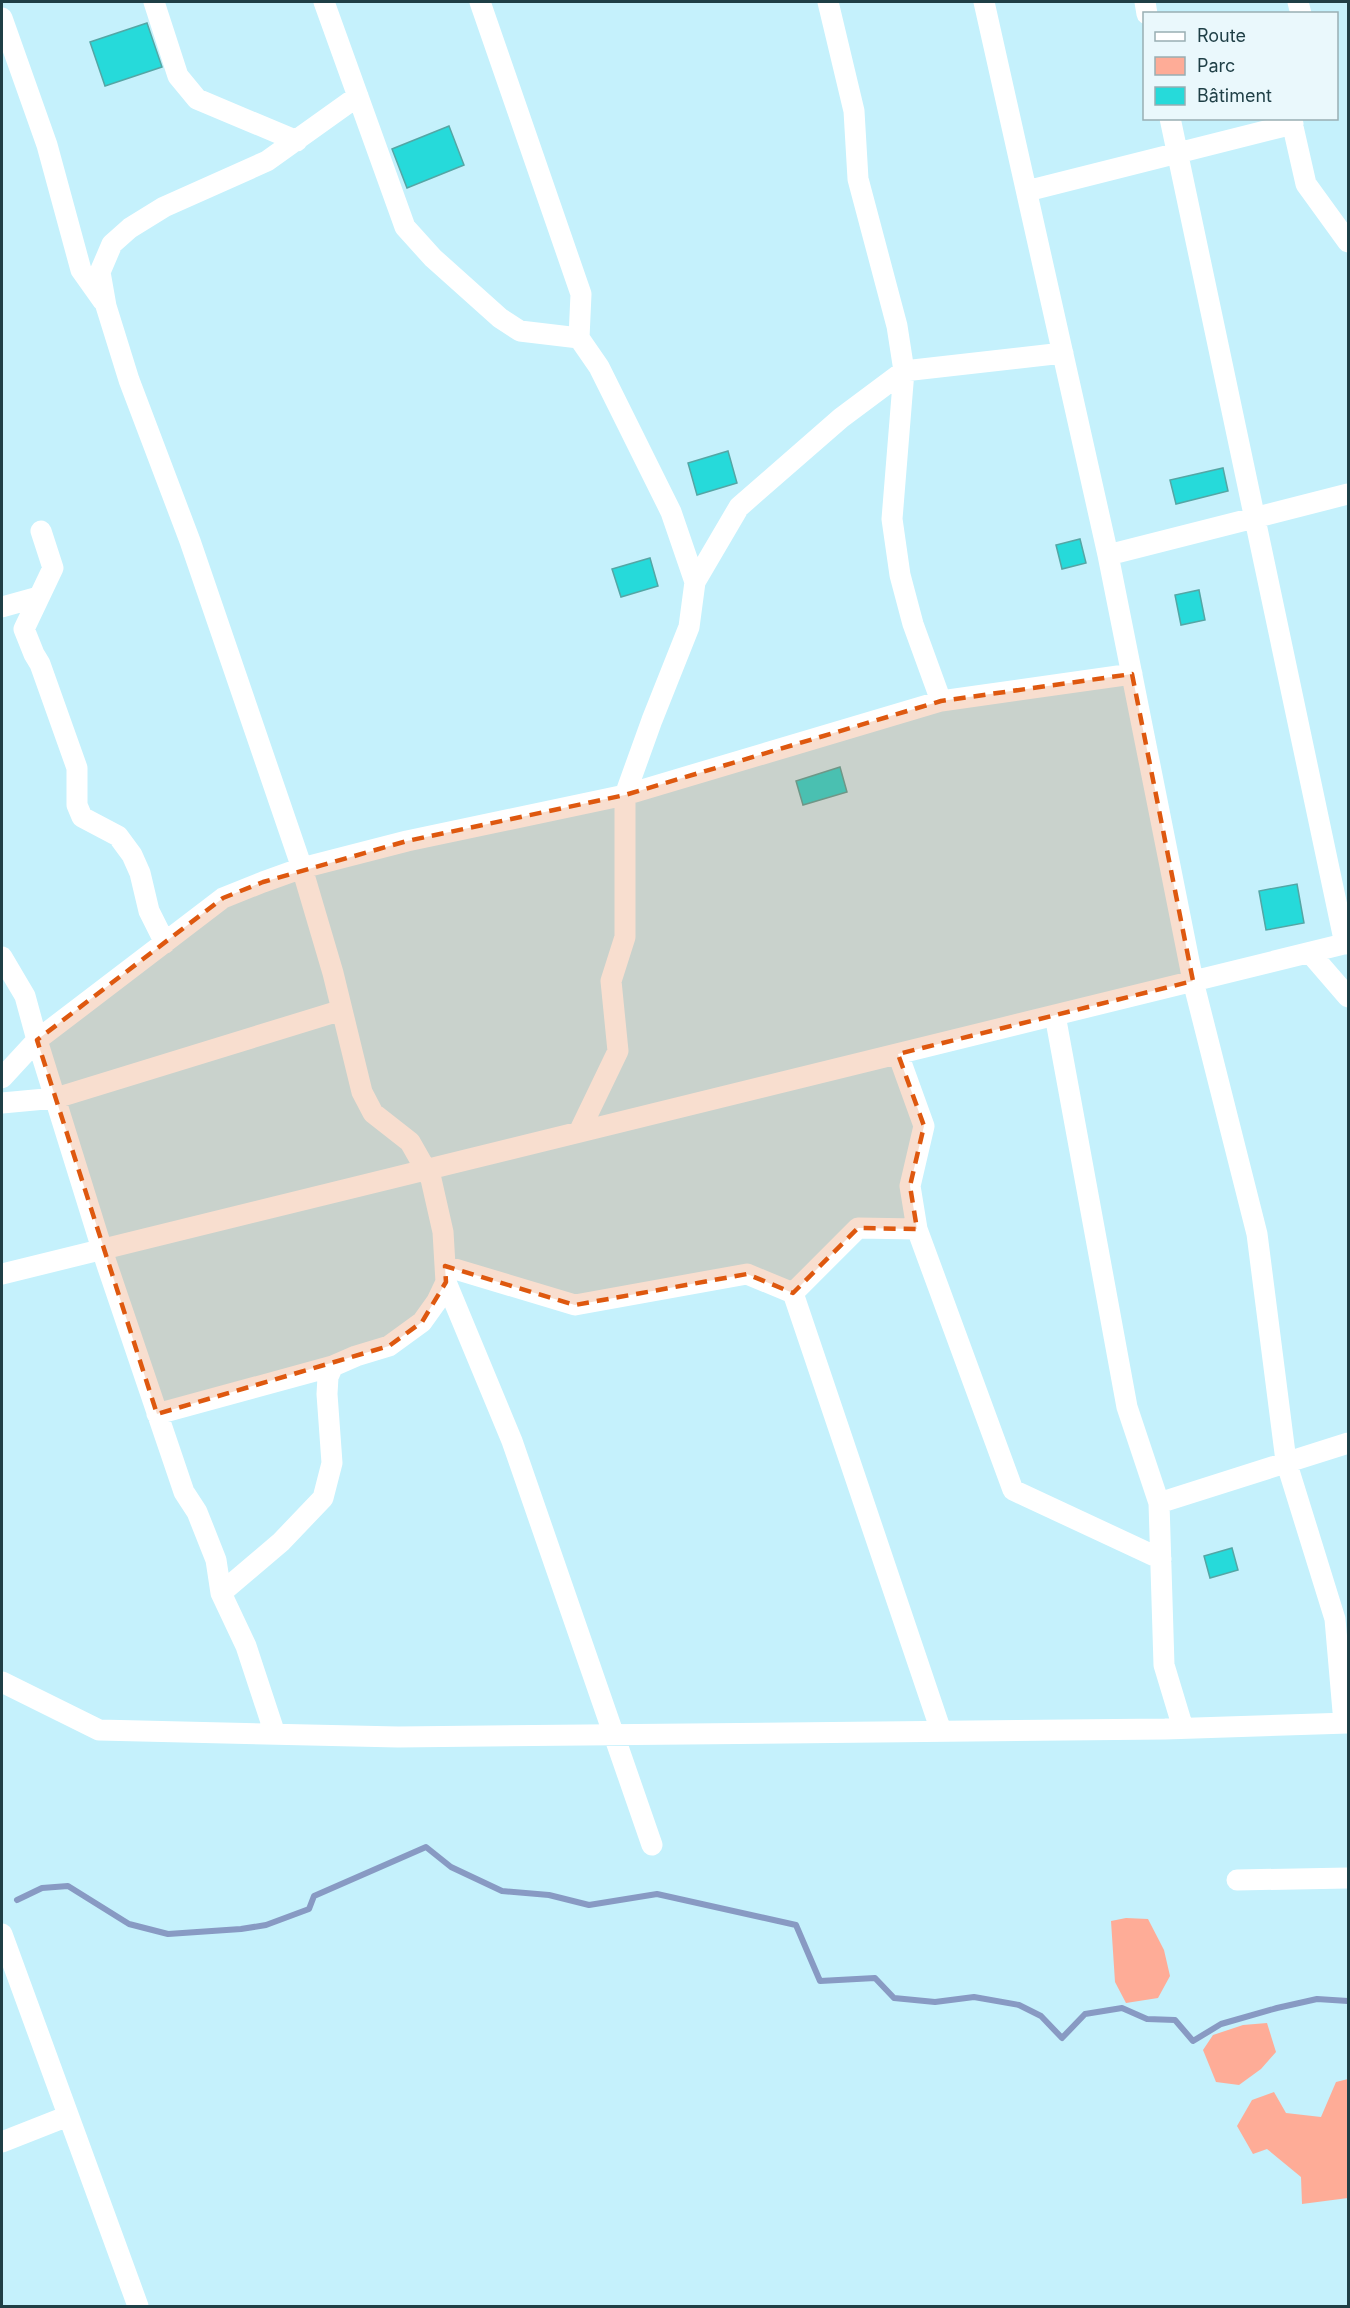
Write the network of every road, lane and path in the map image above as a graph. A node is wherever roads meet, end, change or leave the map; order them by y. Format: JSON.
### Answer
{"nodes":[{"id":1,"x":154,"y":2,"type":"edge"},
{"id":2,"x":324,"y":2,"type":"edge"},
{"id":3,"x":480,"y":2,"type":"edge"},
{"id":4,"x":828,"y":2,"type":"edge"},
{"id":5,"x":984,"y":2,"type":"edge"},
{"id":6,"x":2,"y":19,"type":"edge"},
{"id":7,"x":358,"y":96,"type":"junction"},
{"id":8,"x":1170,"y":120,"type":"edge"},
{"id":9,"x":1292,"y":121,"type":"edge"},
{"id":10,"x":297,"y":141,"type":"junction"},
{"id":11,"x":1177,"y":152,"type":"junction"},
{"id":12,"x":1027,"y":191,"type":"junction"},
{"id":13,"x":1348,"y":242,"type":"edge"},
{"id":14,"x":106,"y":306,"type":"junction"},
{"id":15,"x":579,"y":338,"type":"junction"},
{"id":16,"x":1063,"y":353,"type":"junction"},
{"id":17,"x":904,"y":371,"type":"junction"},
{"id":18,"x":1348,"y":494,"type":"edge"},
{"id":19,"x":1255,"y":518,"type":"junction"},
{"id":20,"x":41,"y":531,"type":"dead end"},
{"id":21,"x":1108,"y":555,"type":"junction"},
{"id":22,"x":695,"y":582,"type":"junction"},
{"id":23,"x":38,"y":597,"type":"junction"},
{"id":24,"x":2,"y":607,"type":"edge"},
{"id":25,"x":1132,"y":674,"type":"junction"},
{"id":26,"x":941,"y":700,"type":"junction"},
{"id":27,"x":625,"y":795,"type":"junction"},
{"id":28,"x":302,"y":868,"type":"junction"},
{"id":29,"x":165,"y":944,"type":"junction"},
{"id":30,"x":1347,"y":944,"type":"edge"},
{"id":31,"x":1310,"y":953,"type":"junction"},
{"id":32,"x":2,"y":957,"type":"edge"},
{"id":33,"x":1193,"y":981,"type":"junction"},
{"id":34,"x":1348,"y":997,"type":"edge"},
{"id":35,"x":342,"y":1010,"type":"junction"},
{"id":36,"x":1055,"y":1015,"type":"junction"},
{"id":37,"x":37,"y":1040,"type":"junction"},
{"id":38,"x":898,"y":1054,"type":"junction"},
{"id":39,"x":2,"y":1078,"type":"edge"},
{"id":40,"x":56,"y":1098,"type":"junction"},
{"id":41,"x":2,"y":1103,"type":"edge"},
{"id":42,"x":579,"y":1132,"type":"junction"},
{"id":43,"x":426,"y":1170,"type":"junction"},
{"id":44,"x":917,"y":1229,"type":"junction"},
{"id":45,"x":102,"y":1249,"type":"junction"},
{"id":46,"x":2,"y":1274,"type":"edge"},
{"id":47,"x":445,"y":1274,"type":"junction"},
{"id":48,"x":793,"y":1293,"type":"junction"},
{"id":49,"x":333,"y":1366,"type":"junction"},
{"id":50,"x":158,"y":1414,"type":"junction"},
{"id":51,"x":1348,"y":1443,"type":"edge"},
{"id":52,"x":1286,"y":1461,"type":"junction"},
{"id":53,"x":1159,"y":1503,"type":"junction"},
{"id":54,"x":1161,"y":1559,"type":"junction"},
{"id":55,"x":221,"y":1593,"type":"junction"},
{"id":56,"x":2,"y":1682,"type":"edge"},
{"id":57,"x":1346,"y":1723,"type":"edge"},
{"id":58,"x":1183,"y":1728,"type":"junction"},
{"id":59,"x":940,"y":1731,"type":"junction"},
{"id":60,"x":275,"y":1734,"type":"junction"},
{"id":61,"x":613,"y":1735,"type":"junction"},
{"id":62,"x":652,"y":1845,"type":"dead end"},
{"id":63,"x":1348,"y":1878,"type":"edge"},
{"id":64,"x":1237,"y":1880,"type":"dead end"},
{"id":65,"x":2,"y":1934,"type":"edge"},
{"id":66,"x":68,"y":2116,"type":"junction"},
{"id":67,"x":2,"y":2142,"type":"edge"},
{"id":68,"x":138,"y":2307,"type":"edge"}],
"edges":[{"from":1,"to":10,"type":"street"},
{"from":2,"to":7,"type":"street"},
{"from":3,"to":15,"type":"street"},
{"from":4,"to":17,"type":"street"},
{"from":5,"to":12,"type":"street"},
{"from":6,"to":14,"type":"street"},
{"from":7,"to":10,"type":"street"},
{"from":7,"to":15,"type":"street"},
{"from":8,"to":11,"type":"street"},
{"from":9,"to":11,"type":"street"},
{"from":9,"to":13,"type":"street"},
{"from":10,"to":14,"type":"street"},
{"from":11,"to":12,"type":"street"},
{"from":11,"to":19,"type":"street"},
{"from":12,"to":16,"type":"street"},
{"from":14,"to":28,"type":"street"},
{"from":15,"to":22,"type":"street"},
{"from":16,"to":17,"type":"street"},
{"from":16,"to":21,"type":"street"},
{"from":17,"to":22,"type":"street"},
{"from":17,"to":26,"type":"street"},
{"from":18,"to":19,"type":"street"},
{"from":19,"to":21,"type":"street"},
{"from":19,"to":30,"type":"street"},
{"from":20,"to":23,"type":"street"},
{"from":21,"to":25,"type":"street"},
{"from":22,"to":27,"type":"street"},
{"from":23,"to":24,"type":"street"},
{"from":23,"to":29,"type":"street"},
{"from":25,"to":26,"type":"street"},
{"from":25,"to":33,"type":"street"},
{"from":26,"to":27,"type":"street"},
{"from":27,"to":28,"type":"street"},
{"from":27,"to":42,"type":"street"},
{"from":28,"to":29,"type":"street"},
{"from":28,"to":35,"type":"street"},
{"from":29,"to":37,"type":"street"},
{"from":30,"to":31,"type":"street"},
{"from":31,"to":33,"type":"street"},
{"from":31,"to":34,"type":"street"},
{"from":32,"to":37,"type":"street"},
{"from":33,"to":36,"type":"street"},
{"from":33,"to":52,"type":"street"},
{"from":35,"to":40,"type":"street"},
{"from":35,"to":43,"type":"street"},
{"from":36,"to":38,"type":"street"},
{"from":36,"to":53,"type":"street"},
{"from":37,"to":39,"type":"street"},
{"from":37,"to":40,"type":"street"},
{"from":38,"to":42,"type":"street"},
{"from":38,"to":44,"type":"street"},
{"from":40,"to":41,"type":"street"},
{"from":40,"to":45,"type":"street"},
{"from":42,"to":43,"type":"street"},
{"from":43,"to":45,"type":"street"},
{"from":43,"to":47,"type":"street"},
{"from":44,"to":48,"type":"street"},
{"from":44,"to":54,"type":"street"},
{"from":45,"to":46,"type":"street"},
{"from":45,"to":50,"type":"street"},
{"from":47,"to":48,"type":"street"},
{"from":47,"to":49,"type":"street"},
{"from":47,"to":61,"type":"street"},
{"from":48,"to":59,"type":"street"},
{"from":49,"to":50,"type":"street"},
{"from":49,"to":55,"type":"street"},
{"from":50,"to":55,"type":"street"},
{"from":51,"to":52,"type":"street"},
{"from":52,"to":53,"type":"street"},
{"from":52,"to":57,"type":"street"},
{"from":53,"to":54,"type":"street"},
{"from":54,"to":58,"type":"street"},
{"from":55,"to":60,"type":"street"},
{"from":56,"to":60,"type":"street"},
{"from":57,"to":58,"type":"street"},
{"from":58,"to":59,"type":"street"},
{"from":59,"to":61,"type":"street"},
{"from":60,"to":61,"type":"street"},
{"from":61,"to":62,"type":"street"},
{"from":63,"to":64,"type":"street"},
{"from":65,"to":66,"type":"street"},
{"from":66,"to":67,"type":"street"},
{"from":66,"to":68,"type":"street"}]}
